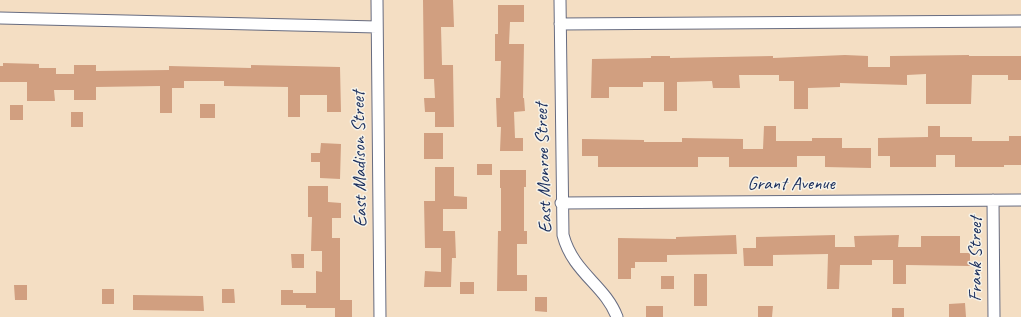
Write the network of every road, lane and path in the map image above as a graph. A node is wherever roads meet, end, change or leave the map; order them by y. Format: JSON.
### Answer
{"nodes":[{"id":1,"x":377,"y":0,"type":"edge"},
{"id":2,"x":560,"y":0,"type":"edge"},
{"id":3,"x":0,"y":18,"type":"edge"},
{"id":4,"x":1021,"y":21,"type":"edge"},
{"id":5,"x":560,"y":24,"type":"junction"},
{"id":6,"x":377,"y":27,"type":"junction"},
{"id":7,"x":993,"y":200,"type":"junction"},
{"id":8,"x":1021,"y":200,"type":"edge"},
{"id":9,"x":561,"y":203,"type":"junction"},
{"id":10,"x":380,"y":317,"type":"edge"},
{"id":11,"x":618,"y":317,"type":"edge"},
{"id":12,"x":994,"y":317,"type":"edge"}],
"edges":[{"from":1,"to":6,"type":"street","name":"East Madison Street"},
{"from":2,"to":5,"type":"street","name":"East Monroe Street"},
{"from":3,"to":6,"type":"street"},
{"from":4,"to":5,"type":"street"},
{"from":5,"to":9,"type":"street","name":"East Monroe Street"},
{"from":6,"to":10,"type":"street","name":"East Madison Street"},
{"from":7,"to":8,"type":"street","name":"Grant Avenue"},
{"from":7,"to":9,"type":"street","name":"Grant Avenue"},
{"from":7,"to":12,"type":"street","name":"Frank Street"},
{"from":9,"to":11,"type":"street","name":"East Monroe Street"}]}
